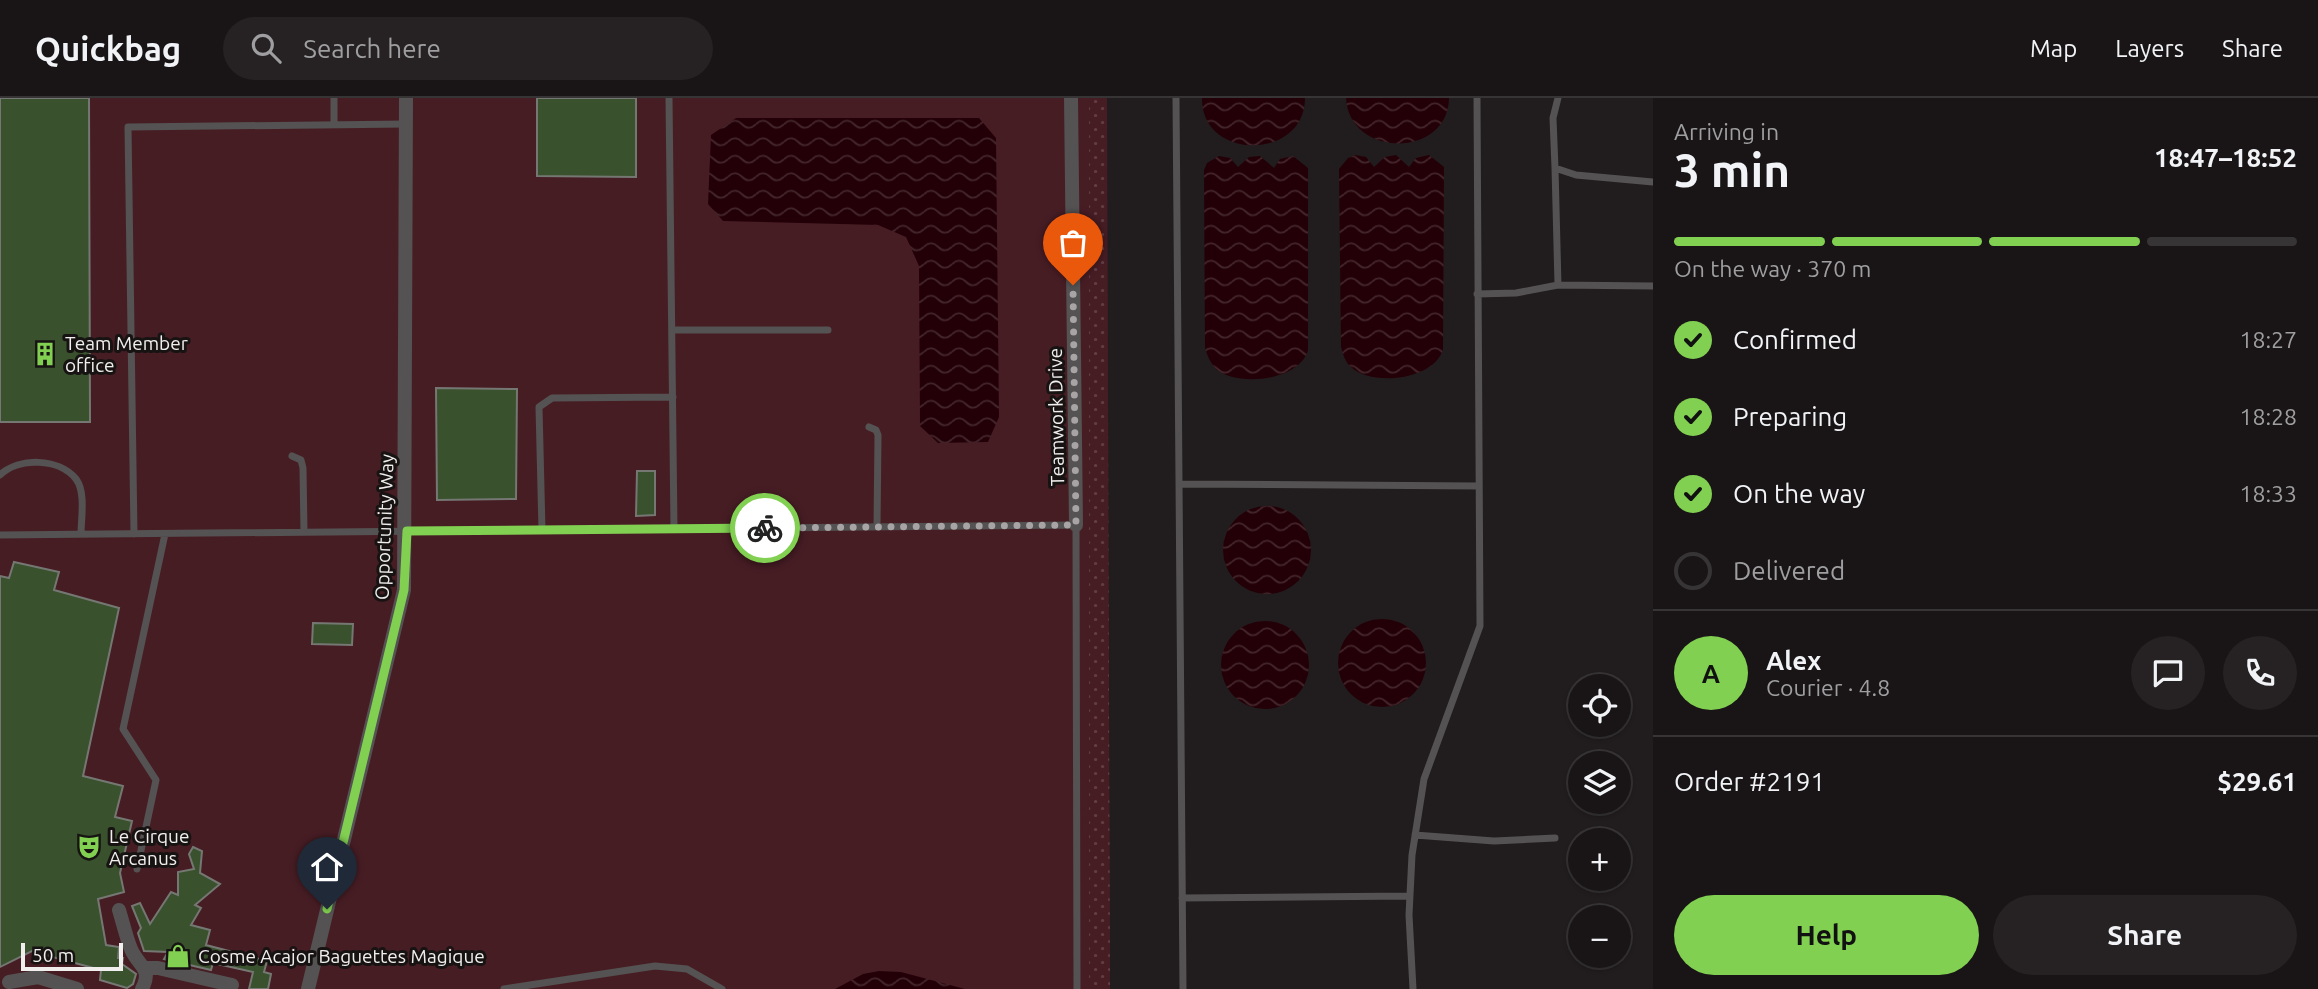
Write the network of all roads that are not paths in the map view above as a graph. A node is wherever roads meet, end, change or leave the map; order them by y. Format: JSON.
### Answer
{"nodes":[{"id":1,"x":334,"y":98,"type":"edge"},
{"id":2,"x":406,"y":98,"type":"edge"},
{"id":3,"x":669,"y":98,"type":"edge"},
{"id":4,"x":1071,"y":98,"type":"edge"},
{"id":5,"x":1176,"y":98,"type":"edge"},
{"id":6,"x":1477,"y":98,"type":"edge"},
{"id":7,"x":1558,"y":98,"type":"edge"},
{"id":8,"x":406,"y":124,"type":"junction"},
{"id":9,"x":334,"y":125,"type":"junction"},
{"id":10,"x":1555,"y":168,"type":"junction"},
{"id":11,"x":1653,"y":182,"type":"edge"},
{"id":12,"x":1558,"y":285,"type":"junction"},
{"id":13,"x":1653,"y":286,"type":"edge"},
{"id":14,"x":1477,"y":294,"type":"junction"},
{"id":15,"x":672,"y":330,"type":"junction"},
{"id":16,"x":828,"y":330,"type":"dead end"},
{"id":17,"x":673,"y":397,"type":"junction"},
{"id":18,"x":869,"y":426,"type":"dead end"},
{"id":19,"x":292,"y":456,"type":"dead end"},
{"id":20,"x":0,"y":475,"type":"edge"},
{"id":21,"x":1179,"y":484,"type":"junction"},
{"id":22,"x":1479,"y":486,"type":"junction"},
{"id":23,"x":1076,"y":525,"type":"junction"},
{"id":24,"x":877,"y":527,"type":"junction"},
{"id":25,"x":674,"y":529,"type":"junction"},
{"id":26,"x":542,"y":530,"type":"junction"},
{"id":27,"x":407,"y":531,"type":"junction"},
{"id":28,"x":304,"y":532,"type":"junction"},
{"id":29,"x":81,"y":534,"type":"junction"},
{"id":30,"x":134,"y":534,"type":"junction"},
{"id":31,"x":165,"y":534,"type":"junction"},
{"id":32,"x":0,"y":535,"type":"edge"},
{"id":33,"x":1415,"y":835,"type":"junction"},
{"id":34,"x":1555,"y":838,"type":"dead end"},
{"id":35,"x":137,"y":869,"type":"dead end"},
{"id":36,"x":1410,"y":896,"type":"junction"},
{"id":37,"x":1182,"y":898,"type":"junction"},
{"id":38,"x":119,"y":910,"type":"dead end"},
{"id":39,"x":146,"y":968,"type":"junction"},
{"id":40,"x":9,"y":982,"type":"dead end"},
{"id":41,"x":232,"y":985,"type":"dead end"},
{"id":42,"x":77,"y":989,"type":"edge"},
{"id":43,"x":142,"y":989,"type":"edge"},
{"id":44,"x":308,"y":989,"type":"edge"},
{"id":45,"x":504,"y":989,"type":"edge"},
{"id":46,"x":722,"y":989,"type":"edge"},
{"id":47,"x":1077,"y":989,"type":"edge"},
{"id":48,"x":1183,"y":989,"type":"edge"},
{"id":49,"x":1413,"y":989,"type":"edge"}],
"edges":[{"from":1,"to":9,"type":"lane"},
{"from":2,"to":8,"type":"street","name":"Opportunity Way"},
{"from":3,"to":15,"type":"lane"},
{"from":4,"to":23,"type":"street","name":"Teamwork Drive"},
{"from":5,"to":21,"type":"lane"},
{"from":6,"to":14,"type":"lane"},
{"from":7,"to":10,"type":"lane"},
{"from":8,"to":9,"type":"lane"},
{"from":8,"to":27,"type":"street","name":"Opportunity Way"},
{"from":9,"to":30,"type":"lane"},
{"from":10,"to":11,"type":"lane"},
{"from":10,"to":12,"type":"lane"},
{"from":12,"to":13,"type":"lane"},
{"from":12,"to":14,"type":"lane"},
{"from":14,"to":22,"type":"lane"},
{"from":15,"to":16,"type":"lane"},
{"from":15,"to":17,"type":"lane"},
{"from":17,"to":25,"type":"lane"},
{"from":17,"to":26,"type":"lane"},
{"from":18,"to":24,"type":"lane"},
{"from":19,"to":28,"type":"lane"},
{"from":20,"to":29,"type":"lane"},
{"from":21,"to":22,"type":"lane"},
{"from":21,"to":37,"type":"lane"},
{"from":22,"to":33,"type":"lane"},
{"from":23,"to":24,"type":"lane"},
{"from":23,"to":47,"type":"lane"},
{"from":24,"to":25,"type":"lane"},
{"from":25,"to":26,"type":"lane"},
{"from":26,"to":27,"type":"lane"},
{"from":27,"to":28,"type":"lane"},
{"from":27,"to":44,"type":"street","name":"Opportunity Way"},
{"from":28,"to":31,"type":"lane"},
{"from":29,"to":30,"type":"lane"},
{"from":29,"to":32,"type":"lane"},
{"from":30,"to":31,"type":"lane"},
{"from":31,"to":35,"type":"lane"},
{"from":33,"to":34,"type":"lane"},
{"from":33,"to":36,"type":"lane"},
{"from":36,"to":37,"type":"lane"},
{"from":36,"to":49,"type":"lane"},
{"from":37,"to":48,"type":"lane"},
{"from":38,"to":39,"type":"street"},
{"from":39,"to":41,"type":"street"},
{"from":39,"to":43,"type":"street"},
{"from":40,"to":42,"type":"street"},
{"from":45,"to":46,"type":"lane"}]}
